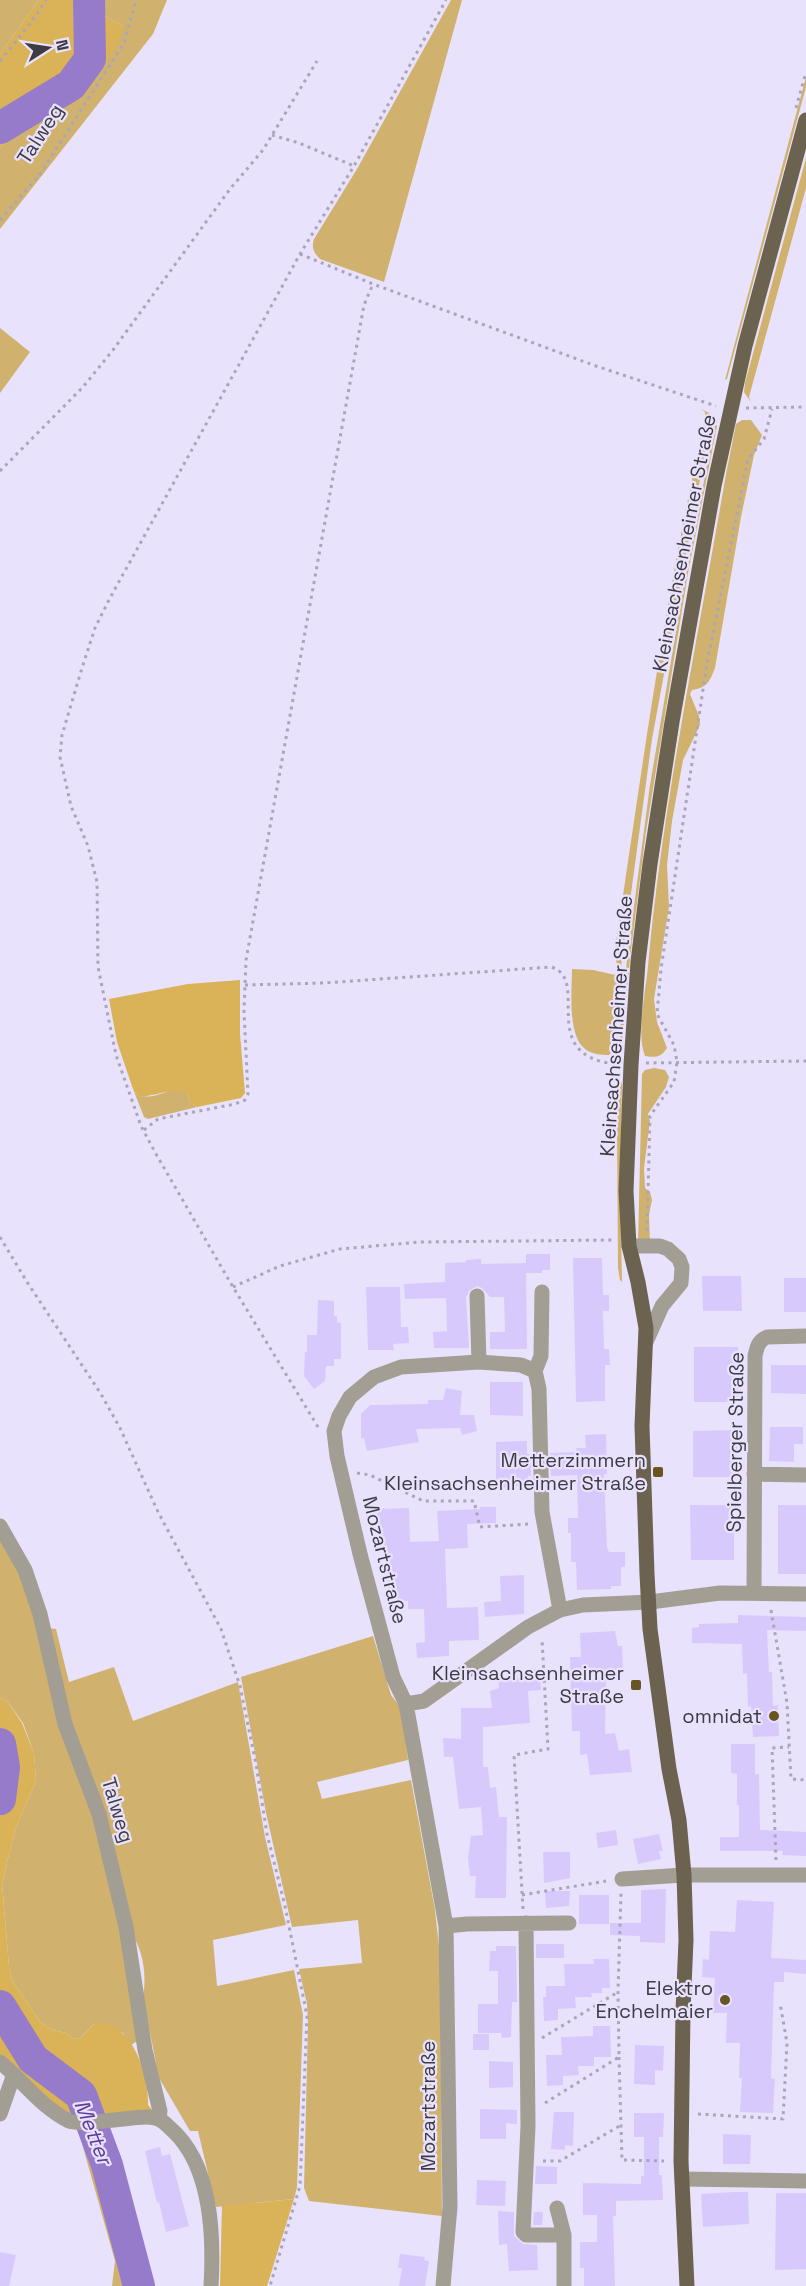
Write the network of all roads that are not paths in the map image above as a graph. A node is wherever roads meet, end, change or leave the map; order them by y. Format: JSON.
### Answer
{"nodes":[{"id":1,"x":806,"y":120,"type":"edge"},
{"id":2,"x":629,"y":1246,"type":"junction"},
{"id":3,"x":542,"y":1292,"type":"dead end"},
{"id":4,"x":477,"y":1296,"type":"dead end"},
{"id":5,"x":806,"y":1336,"type":"edge"},
{"id":6,"x":646,"y":1342,"type":"junction"},
{"id":7,"x":479,"y":1362,"type":"junction"},
{"id":8,"x":535,"y":1371,"type":"junction"},
{"id":9,"x":754,"y":1474,"type":"junction"},
{"id":10,"x":806,"y":1475,"type":"edge"},
{"id":11,"x":0,"y":1526,"type":"edge"},
{"id":12,"x":754,"y":1593,"type":"junction"},
{"id":13,"x":806,"y":1594,"type":"edge"},
{"id":14,"x":650,"y":1602,"type":"junction"},
{"id":15,"x":560,"y":1610,"type":"junction"},
{"id":16,"x":406,"y":1704,"type":"junction"},
{"id":17,"x":684,"y":1875,"type":"junction"},
{"id":18,"x":806,"y":1875,"type":"edge"},
{"id":19,"x":622,"y":1878,"type":"road end"},
{"id":20,"x":526,"y":1923,"type":"junction"},
{"id":21,"x":569,"y":1923,"type":"dead end"},
{"id":22,"x":446,"y":1926,"type":"junction"},
{"id":23,"x":0,"y":2062,"type":"edge"},
{"id":24,"x":14,"y":2074,"type":"junction"},
{"id":25,"x":0,"y":2114,"type":"edge"},
{"id":26,"x":152,"y":2117,"type":"junction"},
{"id":27,"x":682,"y":2179,"type":"junction"},
{"id":28,"x":806,"y":2181,"type":"edge"},
{"id":29,"x":556,"y":2208,"type":"dead end"},
{"id":30,"x":564,"y":2235,"type":"junction"},
{"id":31,"x":211,"y":2286,"type":"edge"},
{"id":32,"x":442,"y":2286,"type":"edge"},
{"id":33,"x":564,"y":2286,"type":"edge"},
{"id":34,"x":687,"y":2286,"type":"edge"}],
"edges":[{"from":1,"to":2,"type":"main road","name":"Kleinsachsenheimer Straße"},
{"from":2,"to":6,"type":"main road","name":"Kleinsachsenheimer Straße"},
{"from":2,"to":6,"type":"street"},
{"from":3,"to":8,"type":"street"},
{"from":4,"to":7,"type":"street"},
{"from":5,"to":9,"type":"street","name":"Spielberger Straße"},
{"from":6,"to":14,"type":"main road","name":"Kleinsachsenheimer Straße"},
{"from":7,"to":8,"type":"street","name":"Mozartstraße"},
{"from":7,"to":16,"type":"street","name":"Mozartstraße"},
{"from":8,"to":15,"type":"street"},
{"from":9,"to":10,"type":"street"},
{"from":9,"to":12,"type":"street","name":"Spielberger Straße"},
{"from":11,"to":26,"type":"street","name":"Talweg"},
{"from":12,"to":13,"type":"street"},
{"from":12,"to":14,"type":"street"},
{"from":14,"to":15,"type":"street"},
{"from":14,"to":17,"type":"main road","name":"Kleinsachsenheimer Straße"},
{"from":15,"to":16,"type":"street"},
{"from":16,"to":22,"type":"street","name":"Mozartstraße"},
{"from":17,"to":18,"type":"street"},
{"from":17,"to":19,"type":"street"},
{"from":17,"to":27,"type":"main road","name":"Kleinsachsenheimer Straße"},
{"from":20,"to":21,"type":"street"},
{"from":20,"to":22,"type":"street"},
{"from":20,"to":30,"type":"street"},
{"from":22,"to":32,"type":"street","name":"Mozartstraße"},
{"from":23,"to":24,"type":"street"},
{"from":24,"to":25,"type":"street"},
{"from":24,"to":26,"type":"street"},
{"from":26,"to":31,"type":"street"},
{"from":27,"to":28,"type":"street"},
{"from":27,"to":34,"type":"main road","name":"Kleinsachsenheimer Straße"},
{"from":29,"to":30,"type":"street"},
{"from":30,"to":33,"type":"street"}]}
